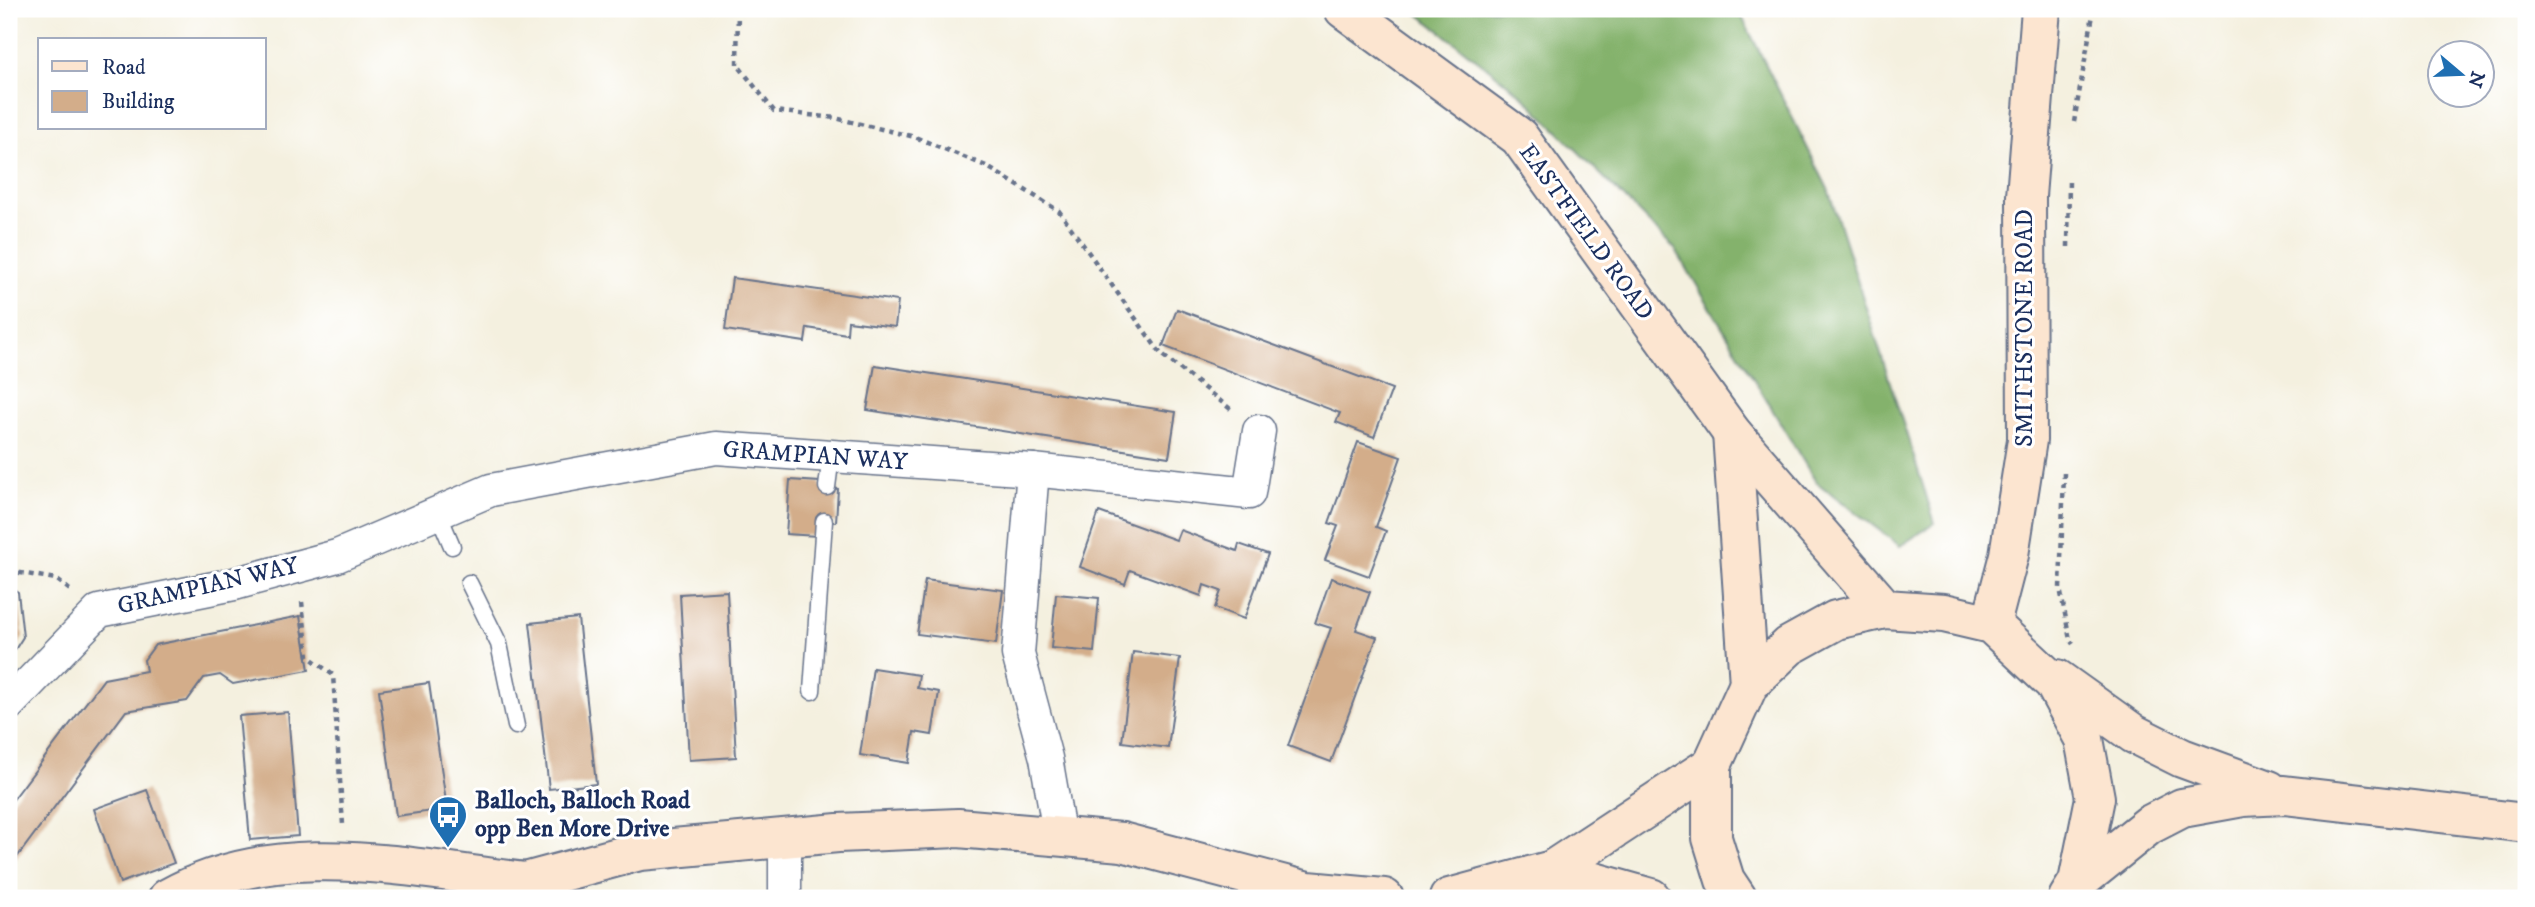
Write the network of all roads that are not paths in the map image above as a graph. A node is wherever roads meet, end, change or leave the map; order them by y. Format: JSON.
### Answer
{"nodes":[{"id":1,"x":1344,"y":9,"type":"edge"},
{"id":2,"x":2041,"y":9,"type":"edge"},
{"id":3,"x":2058,"y":9,"type":"edge"},
{"id":4,"x":2026,"y":196,"type":"junction"},
{"id":5,"x":1259,"y":431,"type":"road end"},
{"id":6,"x":1732,"y":433,"type":"junction"},
{"id":7,"x":831,"y":456,"type":"junction"},
{"id":8,"x":1033,"y":470,"type":"junction"},
{"id":9,"x":827,"y":487,"type":"dead end"},
{"id":10,"x":438,"y":513,"type":"junction"},
{"id":11,"x":824,"y":521,"type":"dead end"},
{"id":12,"x":452,"y":546,"type":"dead end"},
{"id":13,"x":468,"y":583,"type":"dead end"},
{"id":14,"x":1885,"y":609,"type":"junction"},
{"id":15,"x":1991,"y":624,"type":"junction"},
{"id":16,"x":2034,"y":661,"type":"junction"},
{"id":17,"x":1749,"y":684,"type":"junction"},
{"id":18,"x":813,"y":691,"type":"dead end"},
{"id":19,"x":9,"y":704,"type":"edge"},
{"id":20,"x":516,"y":726,"type":"dead end"},
{"id":21,"x":1712,"y":765,"type":"junction"},
{"id":22,"x":2284,"y":795,"type":"junction"},
{"id":23,"x":2526,"y":823,"type":"edge"},
{"id":24,"x":785,"y":837,"type":"junction"},
{"id":25,"x":1060,"y":838,"type":"junction"},
{"id":26,"x":1552,"y":870,"type":"junction"},
{"id":27,"x":525,"y":882,"type":"junction"},
{"id":28,"x":2073,"y":890,"type":"edge"},
{"id":29,"x":168,"y":898,"type":"edge"},
{"id":30,"x":491,"y":898,"type":"edge"},
{"id":31,"x":786,"y":898,"type":"edge"},
{"id":32,"x":1384,"y":898,"type":"edge"},
{"id":33,"x":1449,"y":898,"type":"edge"},
{"id":34,"x":1651,"y":898,"type":"edge"},
{"id":35,"x":1737,"y":898,"type":"edge"}],
"edges":[{"from":1,"to":6,"type":"main road","name":"EASTFIELD ROAD"},
{"from":2,"to":4,"type":"main road","name":"SMITHSTONE ROAD"},
{"from":3,"to":4,"type":"main road","name":"SMITHSTONE ROAD"},
{"from":4,"to":15,"type":"main road","name":"SMITHSTONE ROAD"},
{"from":5,"to":8,"type":"street","name":"GRAMPIAN WAY"},
{"from":6,"to":14,"type":"main road","name":"EASTFIELD ROAD"},
{"from":6,"to":17,"type":"main road"},
{"from":7,"to":8,"type":"street","name":"GRAMPIAN WAY"},
{"from":7,"to":9,"type":"lane"},
{"from":7,"to":10,"type":"street","name":"GRAMPIAN WAY"},
{"from":8,"to":25,"type":"street"},
{"from":10,"to":12,"type":"lane"},
{"from":10,"to":19,"type":"street","name":"GRAMPIAN WAY"},
{"from":11,"to":18,"type":"lane"},
{"from":13,"to":20,"type":"lane"},
{"from":14,"to":15,"type":"main road"},
{"from":14,"to":17,"type":"main road"},
{"from":15,"to":16,"type":"main road"},
{"from":16,"to":22,"type":"main road"},
{"from":16,"to":28,"type":"main road"},
{"from":17,"to":21,"type":"main road"},
{"from":21,"to":26,"type":"main road"},
{"from":21,"to":35,"type":"main road"},
{"from":22,"to":23,"type":"main road"},
{"from":22,"to":28,"type":"main road"},
{"from":24,"to":25,"type":"main road"},
{"from":24,"to":27,"type":"main road"},
{"from":24,"to":31,"type":"street"},
{"from":25,"to":32,"type":"main road"},
{"from":26,"to":33,"type":"main road"},
{"from":26,"to":34,"type":"main road"},
{"from":27,"to":29,"type":"main road"},
{"from":27,"to":30,"type":"main road"}]}
